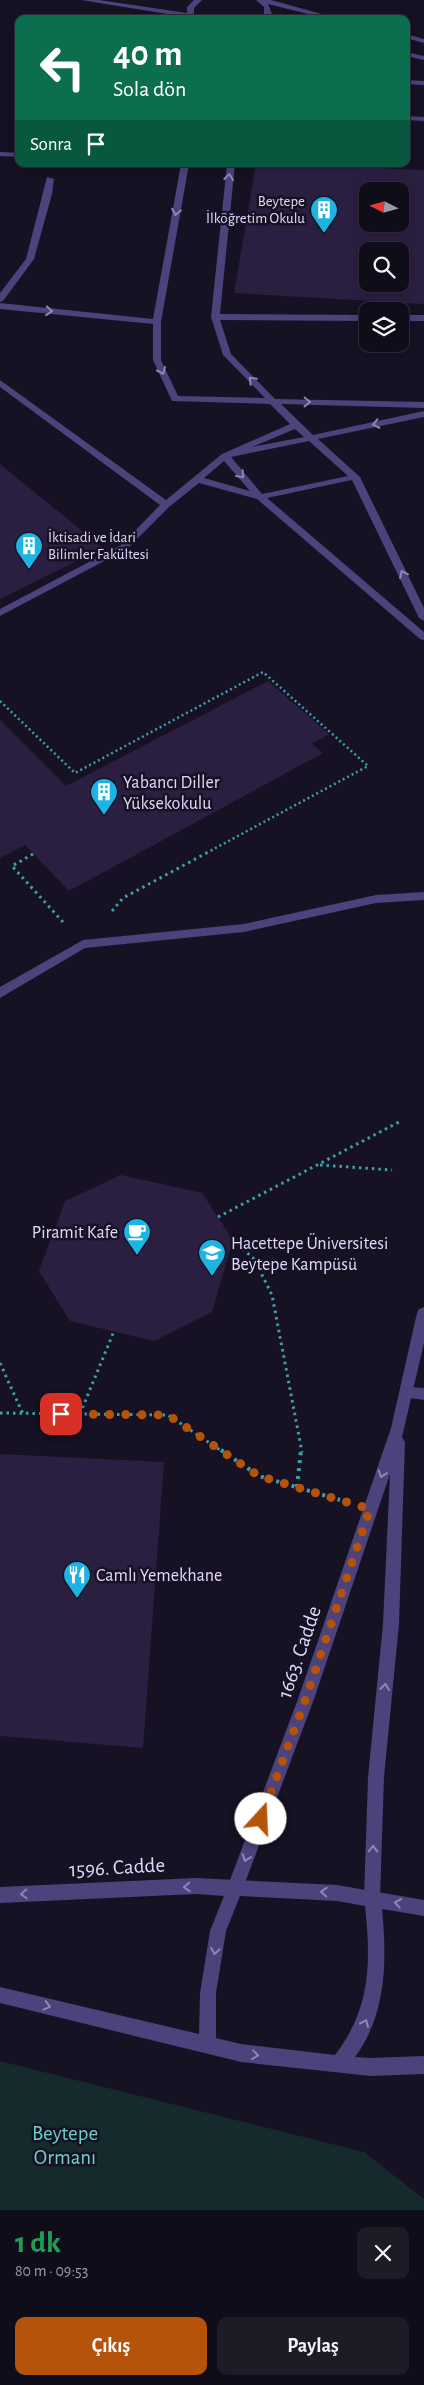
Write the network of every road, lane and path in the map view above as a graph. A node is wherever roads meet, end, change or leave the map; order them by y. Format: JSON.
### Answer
{"nodes":[{"id":1,"x":85,"y":0,"type":"edge"},
{"id":2,"x":198,"y":0,"type":"edge"},
{"id":3,"x":262,"y":0,"type":"edge"},
{"id":4,"x":180,"y":15,"type":"edge"},
{"id":5,"x":193,"y":15,"type":"edge"},
{"id":6,"x":267,"y":15,"type":"edge"},
{"id":7,"x":321,"y":15,"type":"edge"},
{"id":8,"x":410,"y":37,"type":"edge"},
{"id":9,"x":424,"y":41,"type":"edge"},
{"id":10,"x":410,"y":55,"type":"edge"},
{"id":11,"x":424,"y":58,"type":"edge"},
{"id":12,"x":410,"y":82,"type":"edge"},
{"id":13,"x":424,"y":83,"type":"edge"},
{"id":14,"x":410,"y":118,"type":"edge"},
{"id":15,"x":424,"y":119,"type":"edge"},
{"id":16,"x":0,"y":154,"type":"edge"},
{"id":17,"x":15,"y":155,"type":"edge"},
{"id":18,"x":184,"y":167,"type":"edge"},
{"id":19,"x":231,"y":167,"type":"edge"},
{"id":20,"x":50,"y":179,"type":"dead end"},
{"id":21,"x":0,"y":299,"type":"edge"},
{"id":22,"x":0,"y":306,"type":"edge"},
{"id":23,"x":215,"y":317,"type":"junction"},
{"id":24,"x":359,"y":318,"type":"edge"},
{"id":25,"x":409,"y":318,"type":"edge"},
{"id":26,"x":424,"y":318,"type":"edge"},
{"id":27,"x":157,"y":322,"type":"junction"},
{"id":28,"x":0,"y":383,"type":"edge"},
{"id":29,"x":424,"y":405,"type":"edge"},
{"id":30,"x":424,"y":414,"type":"edge"},
{"id":31,"x":296,"y":425,"type":"junction"},
{"id":32,"x":225,"y":456,"type":"junction"},
{"id":33,"x":355,"y":477,"type":"junction"},
{"id":34,"x":197,"y":479,"type":"junction"},
{"id":35,"x":260,"y":497,"type":"junction"},
{"id":36,"x":166,"y":505,"type":"junction"},
{"id":37,"x":0,"y":613,"type":"edge"},
{"id":38,"x":424,"y":618,"type":"edge"},
{"id":39,"x":424,"y":636,"type":"edge"},
{"id":40,"x":0,"y":701,"type":"edge"},
{"id":41,"x":33,"y":854,"type":"dead end"},
{"id":42,"x":424,"y":896,"type":"edge"},
{"id":43,"x":50,"y":908,"type":"dead end"},
{"id":44,"x":83,"y":944,"type":"junction"},
{"id":45,"x":0,"y":993,"type":"edge"},
{"id":46,"x":399,"y":1122,"type":"dead end"},
{"id":47,"x":319,"y":1165,"type":"junction"},
{"id":48,"x":392,"y":1170,"type":"dead end"},
{"id":49,"x":218,"y":1217,"type":"dead end"},
{"id":50,"x":233,"y":1240,"type":"dead end"},
{"id":51,"x":424,"y":1313,"type":"edge"},
{"id":52,"x":114,"y":1331,"type":"dead end"},
{"id":53,"x":0,"y":1364,"type":"edge"},
{"id":54,"x":407,"y":1393,"type":"junction"},
{"id":55,"x":424,"y":1394,"type":"edge"},
{"id":56,"x":0,"y":1413,"type":"edge"},
{"id":57,"x":22,"y":1414,"type":"junction"},
{"id":58,"x":80,"y":1414,"type":"junction"},
{"id":59,"x":398,"y":1428,"type":"junction"},
{"id":60,"x":297,"y":1487,"type":"junction"},
{"id":61,"x":370,"y":1509,"type":"junction"},
{"id":62,"x":235,"y":1888,"type":"junction"},
{"id":63,"x":0,"y":1896,"type":"edge"},
{"id":64,"x":372,"y":1898,"type":"junction"},
{"id":65,"x":424,"y":1908,"type":"edge"},
{"id":66,"x":0,"y":1995,"type":"edge"},
{"id":67,"x":207,"y":2045,"type":"junction"},
{"id":68,"x":339,"y":2064,"type":"junction"},
{"id":69,"x":424,"y":2065,"type":"edge"}],
"edges":[{"from":1,"to":4,"type":"street"},
{"from":2,"to":5,"type":"street"},
{"from":3,"to":6,"type":"street"},
{"from":3,"to":7,"type":"street"},
{"from":8,"to":9,"type":"street"},
{"from":10,"to":11,"type":"street"},
{"from":12,"to":13,"type":"street"},
{"from":14,"to":15,"type":"street"},
{"from":16,"to":17,"type":"street"},
{"from":18,"to":27,"type":"street","one_way":true},
{"from":23,"to":19,"type":"street","one_way":true},
{"from":20,"to":21,"type":"street"},
{"from":22,"to":27,"type":"street","one_way":true},
{"from":23,"to":24,"type":"street"},
{"from":31,"to":23,"type":"street","one_way":true},
{"from":25,"to":26,"type":"street"},
{"from":27,"to":29,"type":"street","one_way":true},
{"from":28,"to":36,"type":"street"},
{"from":30,"to":32,"type":"street","one_way":true},
{"from":31,"to":32,"type":"street"},
{"from":31,"to":33,"type":"street"},
{"from":32,"to":34,"type":"street"},
{"from":32,"to":35,"type":"street","one_way":true},
{"from":33,"to":35,"type":"street"},
{"from":38,"to":33,"type":"street","one_way":true},
{"from":34,"to":35,"type":"street"},
{"from":34,"to":36,"type":"street"},
{"from":35,"to":39,"type":"street"},
{"from":36,"to":37,"type":"street"},
{"from":40,"to":44,"type":"path"},
{"from":41,"to":43,"type":"path"},
{"from":42,"to":44,"type":"street"},
{"from":44,"to":45,"type":"street"},
{"from":46,"to":47,"type":"path"},
{"from":47,"to":48,"type":"path"},
{"from":47,"to":49,"type":"path"},
{"from":50,"to":60,"type":"path"},
{"from":51,"to":54,"type":"street","name":"1663. Cadde"},
{"from":52,"to":58,"type":"path"},
{"from":53,"to":57,"type":"path"},
{"from":54,"to":55,"type":"street"},
{"from":54,"to":59,"type":"street","name":"1663. Cadde"},
{"from":56,"to":57,"type":"path"},
{"from":57,"to":58,"type":"path"},
{"from":58,"to":60,"type":"path"},
{"from":59,"to":61,"type":"street","name":"1663. Cadde","one_way":true},
{"from":64,"to":59,"type":"street","name":"1663. Cadde","one_way":true},
{"from":60,"to":61,"type":"path"},
{"from":61,"to":62,"type":"street","name":"1663. Cadde","one_way":true},
{"from":62,"to":63,"type":"street","name":"1596. Cadde","one_way":true},
{"from":64,"to":62,"type":"street","name":"1596. Cadde","one_way":true},
{"from":62,"to":67,"type":"street","name":"1663. Cadde","one_way":true},
{"from":65,"to":64,"type":"street","name":"1596. Cadde","one_way":true},
{"from":68,"to":64,"type":"street","name":"1663. Cadde","one_way":true},
{"from":66,"to":67,"type":"street","one_way":true},
{"from":67,"to":68,"type":"street","one_way":true},
{"from":68,"to":69,"type":"street"}]}
